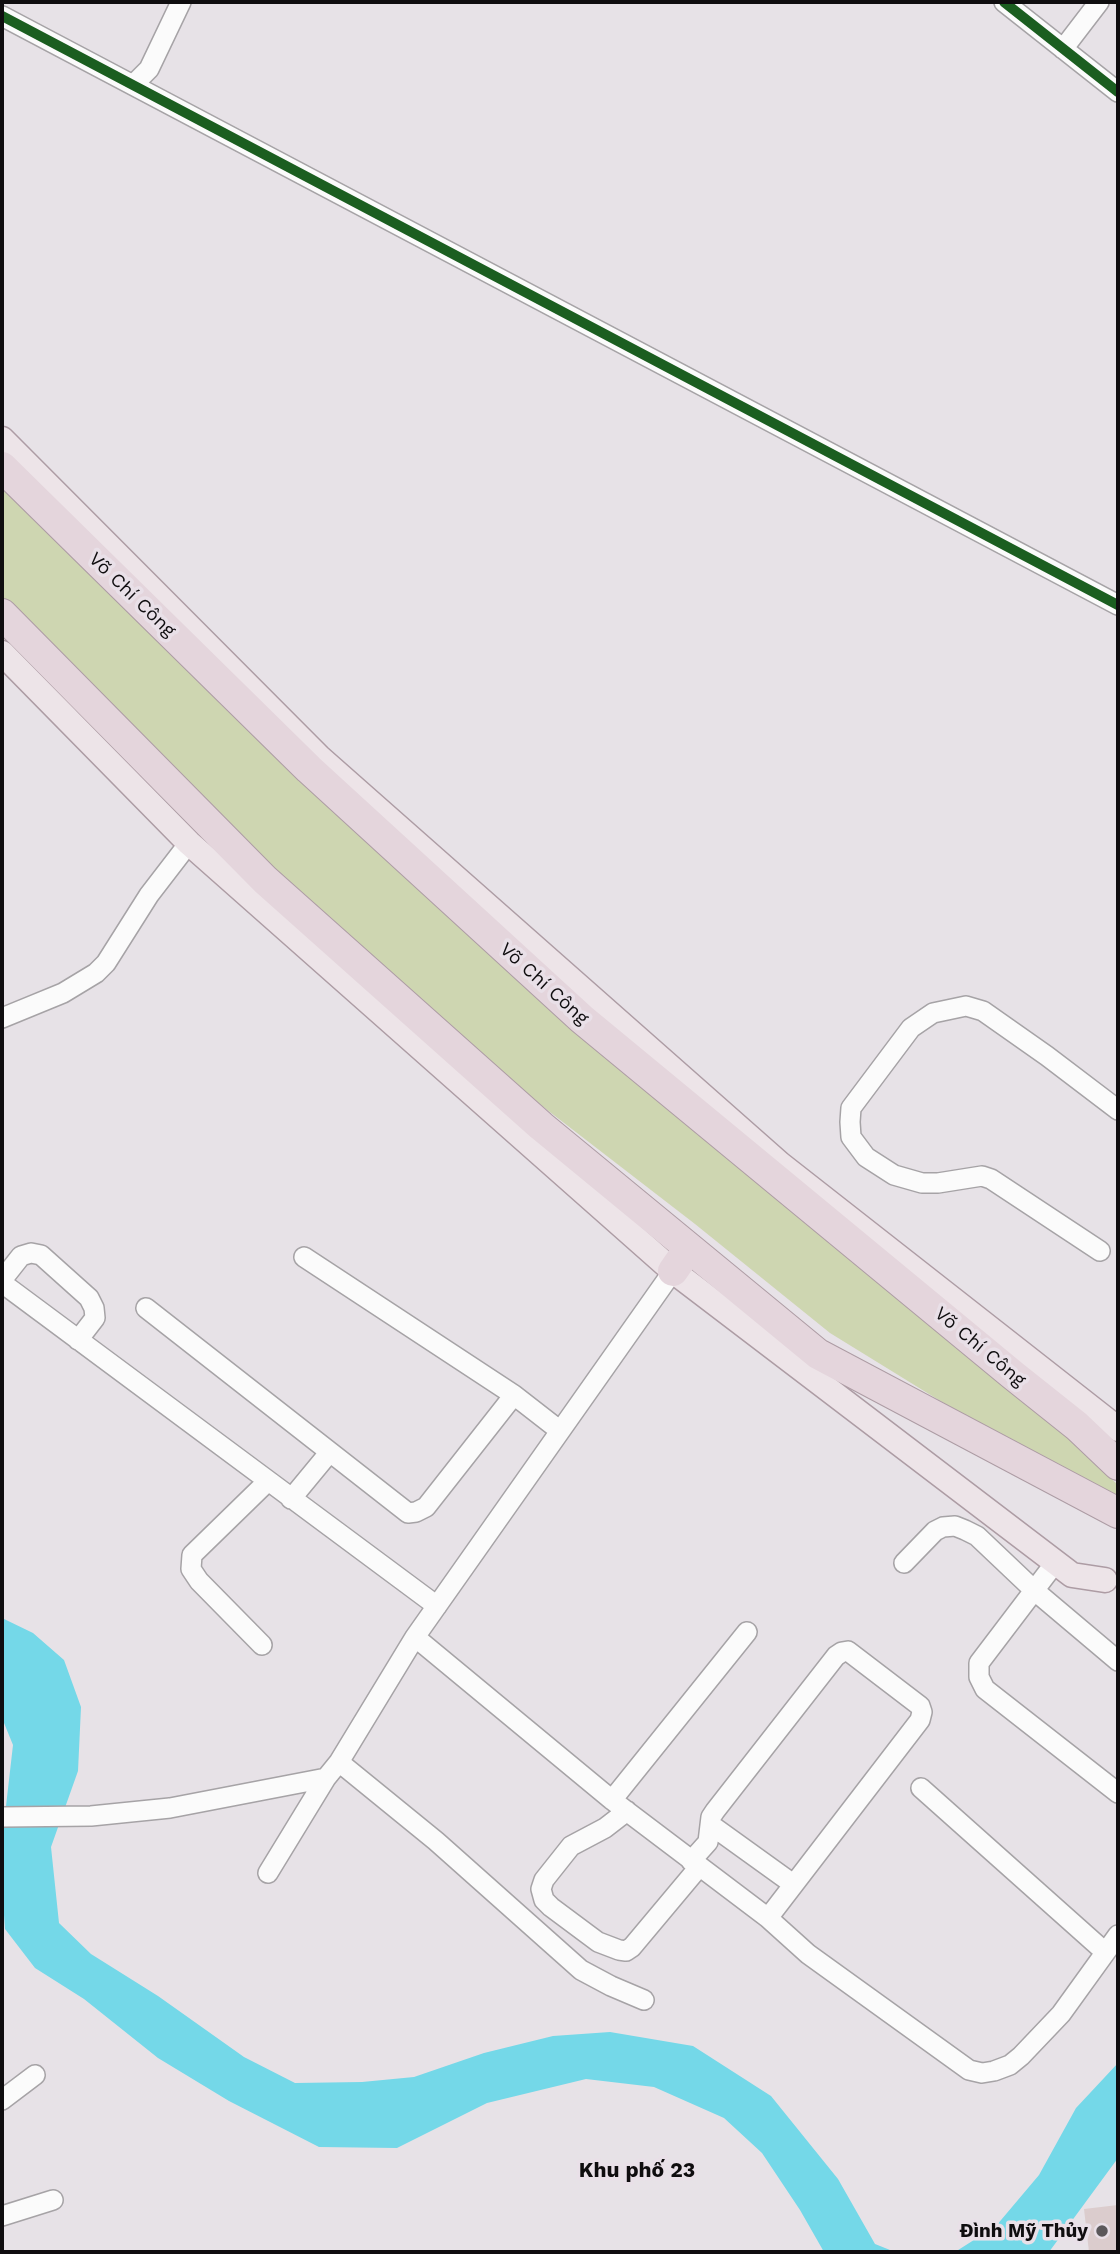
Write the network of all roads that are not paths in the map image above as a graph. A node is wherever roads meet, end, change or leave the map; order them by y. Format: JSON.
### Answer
{"nodes":[{"id":1,"x":181,"y":2,"type":"edge"},
{"id":2,"x":1004,"y":2,"type":"edge"},
{"id":3,"x":1100,"y":2,"type":"edge"},
{"id":4,"x":2,"y":16,"type":"edge"},
{"id":5,"x":1063,"y":49,"type":"junction"},
{"id":6,"x":133,"y":85,"type":"junction"},
{"id":7,"x":1118,"y":92,"type":"edge"},
{"id":8,"x":2,"y":439,"type":"edge"},
{"id":9,"x":2,"y":467,"type":"edge"},
{"id":10,"x":1118,"y":605,"type":"edge"},
{"id":11,"x":2,"y":614,"type":"edge"},
{"id":12,"x":2,"y":653,"type":"edge"},
{"id":13,"x":189,"y":843,"type":"junction"},
{"id":14,"x":2,"y":1018,"type":"edge"},
{"id":15,"x":1118,"y":1110,"type":"edge"},
{"id":16,"x":1100,"y":1251,"type":"dead end"},
{"id":17,"x":304,"y":1257,"type":"dead end"},
{"id":18,"x":681,"y":1260,"type":"junction"},
{"id":19,"x":2,"y":1281,"type":"edge"},
{"id":20,"x":146,"y":1308,"type":"dead end"},
{"id":21,"x":78,"y":1340,"type":"junction"},
{"id":22,"x":818,"y":1354,"type":"junction"},
{"id":23,"x":514,"y":1395,"type":"junction"},
{"id":24,"x":1118,"y":1429,"type":"edge"},
{"id":25,"x":559,"y":1430,"type":"junction"},
{"id":26,"x":329,"y":1453,"type":"junction"},
{"id":27,"x":1117,"y":1462,"type":"edge"},
{"id":28,"x":268,"y":1482,"type":"junction"},
{"id":29,"x":291,"y":1499,"type":"junction"},
{"id":30,"x":1118,"y":1513,"type":"edge"},
{"id":31,"x":904,"y":1563,"type":"dead end"},
{"id":32,"x":1055,"y":1563,"type":"junction"},
{"id":33,"x":1112,"y":1585,"type":"edge"},
{"id":34,"x":1035,"y":1591,"type":"junction"},
{"id":35,"x":437,"y":1606,"type":"junction"},
{"id":36,"x":747,"y":1632,"type":"dead end"},
{"id":37,"x":415,"y":1637,"type":"junction"},
{"id":38,"x":262,"y":1645,"type":"dead end"},
{"id":39,"x":1118,"y":1661,"type":"edge"},
{"id":40,"x":339,"y":1762,"type":"junction"},
{"id":41,"x":326,"y":1778,"type":"junction"},
{"id":42,"x":921,"y":1788,"type":"dead end"},
{"id":43,"x":1118,"y":1793,"type":"edge"},
{"id":44,"x":619,"y":1806,"type":"junction"},
{"id":45,"x":2,"y":1817,"type":"edge"},
{"id":46,"x":711,"y":1825,"type":"junction"},
{"id":47,"x":695,"y":1864,"type":"junction"},
{"id":48,"x":268,"y":1873,"type":"dead end"},
{"id":49,"x":793,"y":1884,"type":"junction"},
{"id":50,"x":768,"y":1919,"type":"junction"},
{"id":51,"x":1118,"y":1935,"type":"edge"},
{"id":52,"x":1105,"y":1952,"type":"junction"},
{"id":53,"x":645,"y":2000,"type":"dead end"},
{"id":54,"x":35,"y":2075,"type":"dead end"},
{"id":55,"x":2,"y":2100,"type":"edge"},
{"id":56,"x":53,"y":2200,"type":"dead end"},
{"id":57,"x":2,"y":2216,"type":"edge"}],
"edges":[{"from":1,"to":6,"type":"street"},
{"from":2,"to":5,"type":"street"},
{"from":3,"to":5,"type":"street"},
{"from":4,"to":6,"type":"street"},
{"from":5,"to":7,"type":"street"},
{"from":6,"to":10,"type":"street"},
{"from":8,"to":24,"type":"main road","name":"Võ Chí Công"},
{"from":9,"to":27,"type":"highway","name":"Võ Chí Công"},
{"from":11,"to":18,"type":"highway"},
{"from":12,"to":13,"type":"main road"},
{"from":13,"to":14,"type":"street"},
{"from":13,"to":18,"type":"main road"},
{"from":15,"to":16,"type":"street"},
{"from":17,"to":23,"type":"street"},
{"from":18,"to":22,"type":"highway"},
{"from":18,"to":25,"type":"street"},
{"from":18,"to":32,"type":"main road"},
{"from":19,"to":21,"type":"street"},
{"from":19,"to":21,"type":"street"},
{"from":20,"to":26,"type":"street"},
{"from":21,"to":28,"type":"street"},
{"from":22,"to":30,"type":"highway"},
{"from":22,"to":33,"type":"main road"},
{"from":23,"to":25,"type":"street"},
{"from":23,"to":26,"type":"street"},
{"from":25,"to":35,"type":"street"},
{"from":26,"to":29,"type":"street"},
{"from":28,"to":29,"type":"street"},
{"from":28,"to":38,"type":"street"},
{"from":29,"to":35,"type":"street"},
{"from":31,"to":34,"type":"street"},
{"from":32,"to":33,"type":"main road"},
{"from":32,"to":34,"type":"street"},
{"from":34,"to":39,"type":"street"},
{"from":34,"to":43,"type":"street"},
{"from":35,"to":37,"type":"street"},
{"from":36,"to":44,"type":"street"},
{"from":37,"to":40,"type":"street"},
{"from":37,"to":44,"type":"street"},
{"from":40,"to":41,"type":"street"},
{"from":40,"to":53,"type":"street"},
{"from":41,"to":45,"type":"street"},
{"from":41,"to":48,"type":"street"},
{"from":42,"to":52,"type":"street"},
{"from":44,"to":47,"type":"street"},
{"from":44,"to":47,"type":"street"},
{"from":46,"to":47,"type":"street"},
{"from":46,"to":49,"type":"street"},
{"from":46,"to":49,"type":"street"},
{"from":47,"to":50,"type":"street"},
{"from":49,"to":50,"type":"street"},
{"from":50,"to":52,"type":"street"},
{"from":51,"to":52,"type":"street"},
{"from":54,"to":55,"type":"street"},
{"from":56,"to":57,"type":"street"}]}
